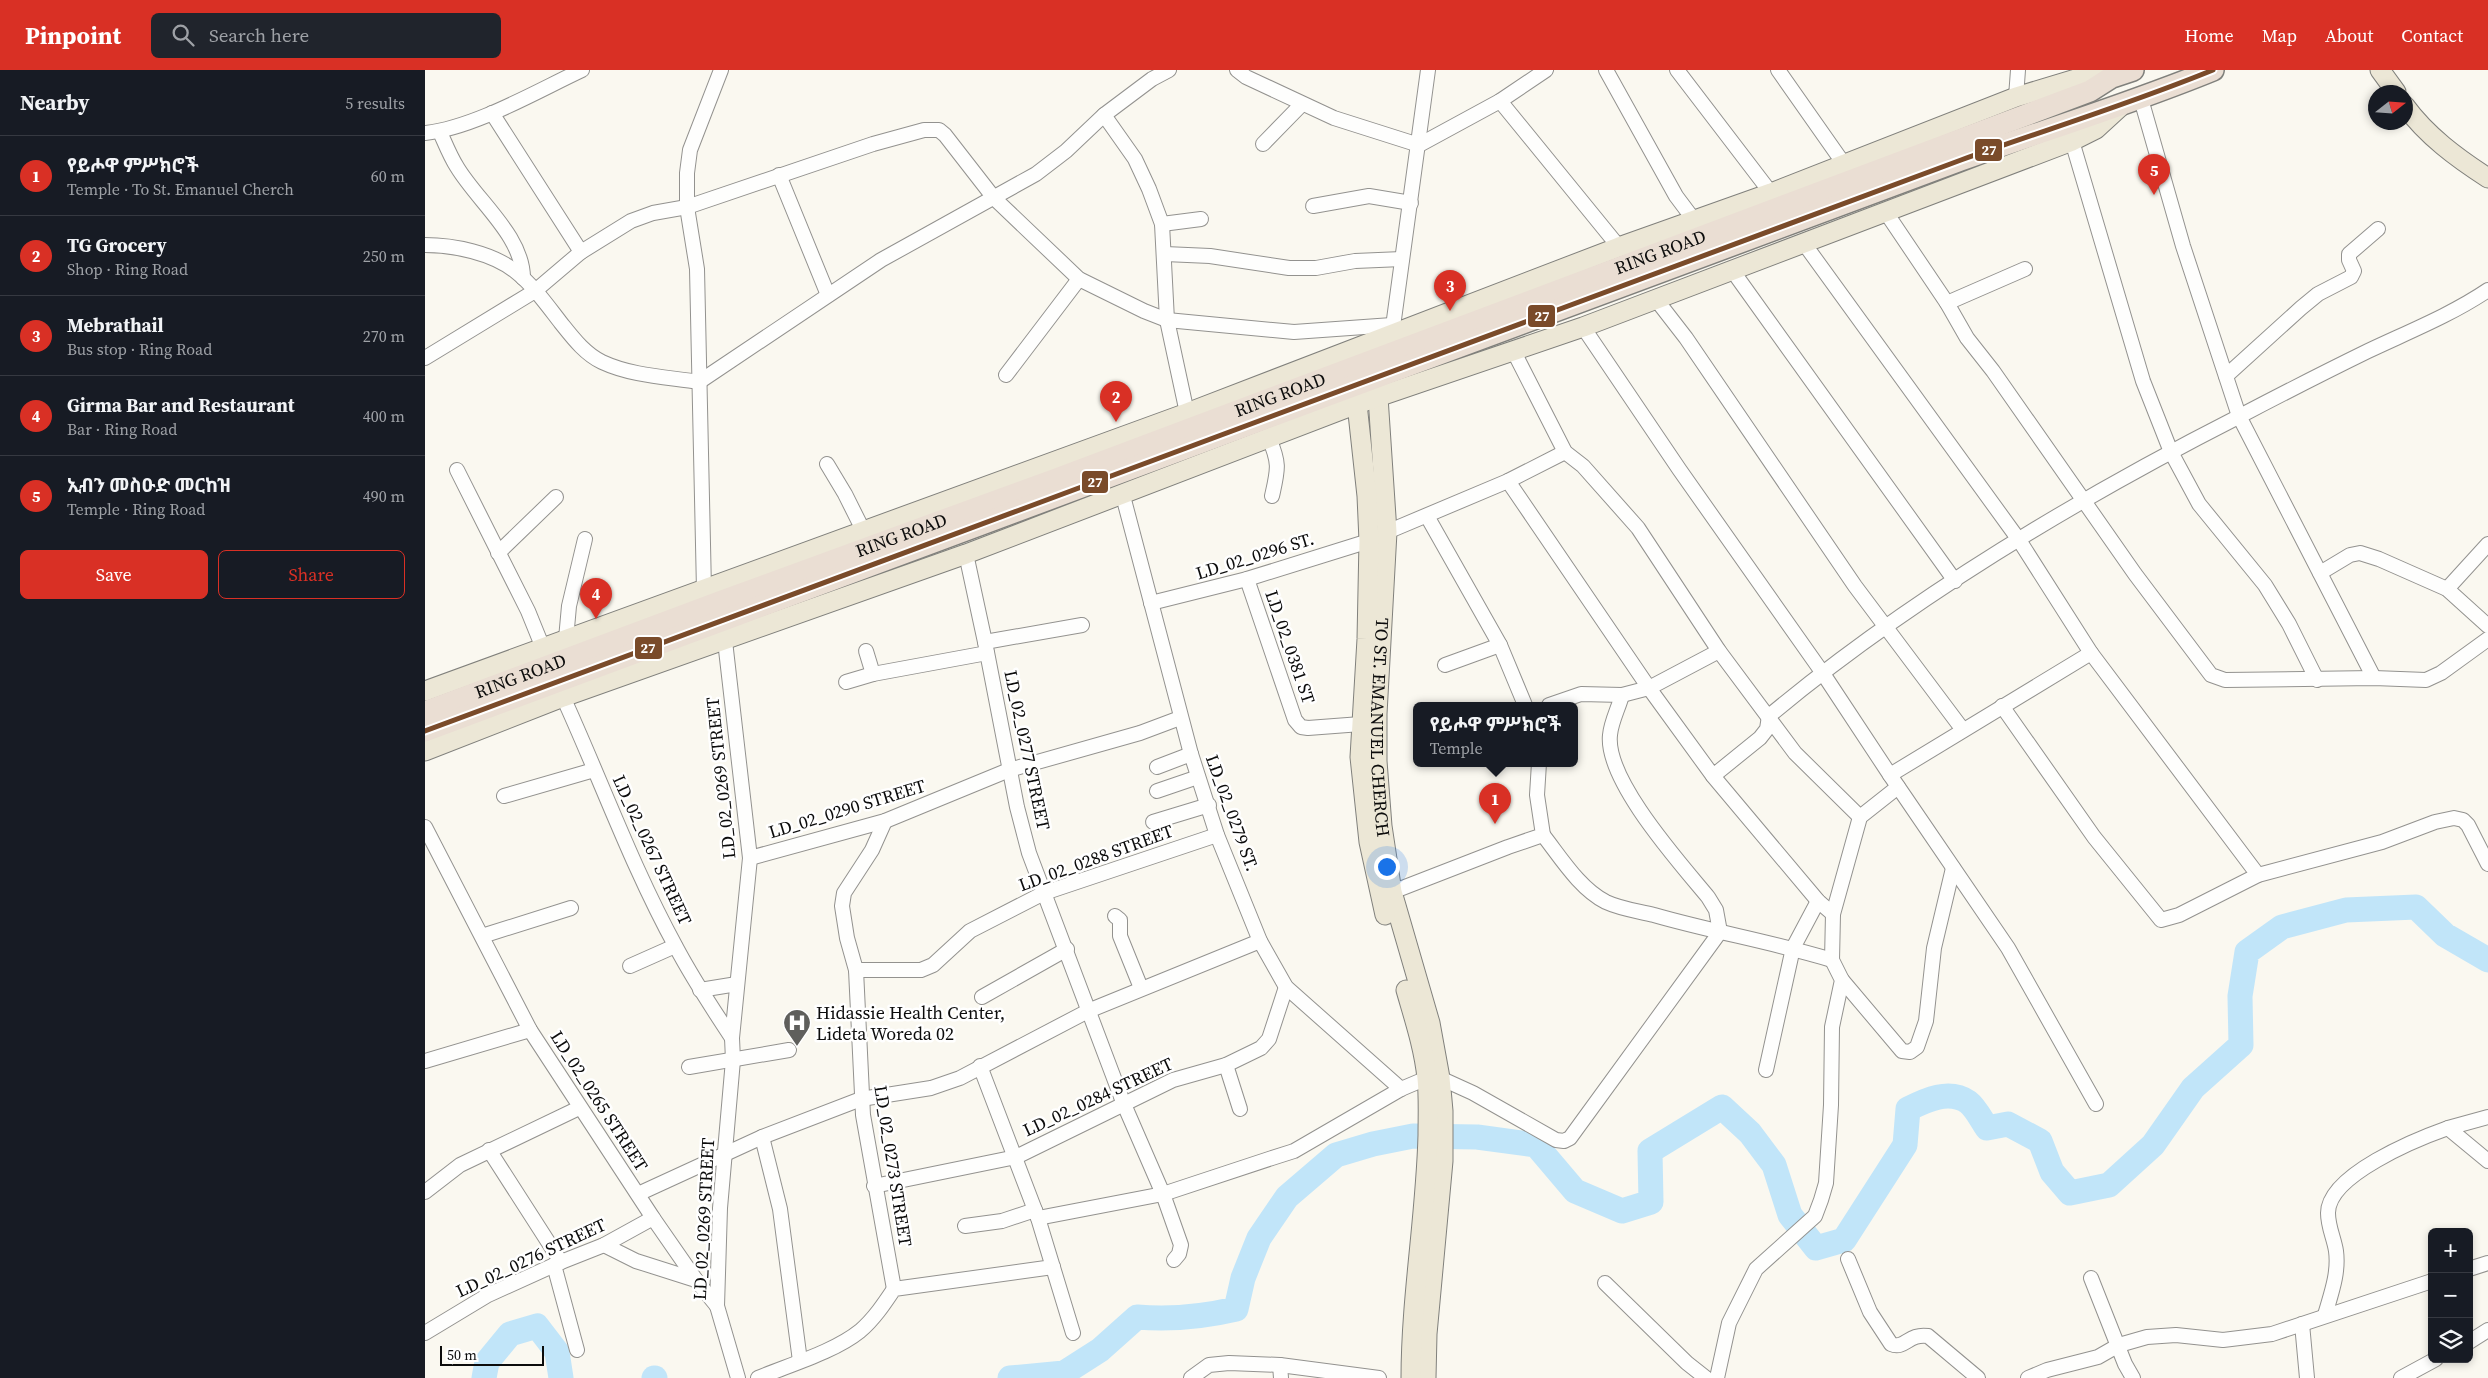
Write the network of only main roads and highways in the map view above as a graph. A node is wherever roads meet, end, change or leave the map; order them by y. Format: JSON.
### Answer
{"nodes":[{"id":1,"x":2213,"y":70,"type":"edge"},
{"id":2,"x":2380,"y":70,"type":"edge"},
{"id":3,"x":2121,"y":73,"type":"edge"},
{"id":4,"x":2391,"y":85,"type":"edge"},
{"id":5,"x":2120,"y":107,"type":"junction"},
{"id":6,"x":2413,"y":115,"type":"edge"},
{"id":7,"x":2488,"y":178,"type":"edge"},
{"id":8,"x":1378,"y":397,"type":"junction"},
{"id":9,"x":1357,"y":404,"type":"junction"},
{"id":10,"x":425,"y":691,"type":"edge"},
{"id":11,"x":425,"y":712,"type":"edge"},
{"id":12,"x":425,"y":731,"type":"edge"},
{"id":13,"x":425,"y":751,"type":"edge"},
{"id":14,"x":1434,"y":1078,"type":"junction"},
{"id":15,"x":1435,"y":1161,"type":"junction"},
{"id":16,"x":1411,"y":1378,"type":"edge"},
{"id":17,"x":1426,"y":1378,"type":"edge"}],
"edges":[{"from":1,"to":5,"type":"highway","name":"RING ROAD"},
{"from":2,"to":4,"type":"main road"},
{"from":3,"to":10,"type":"main road"},
{"from":3,"to":11,"type":"highway","name":"RING ROAD"},
{"from":5,"to":8,"type":"main road"},
{"from":5,"to":12,"type":"highway","name":"RING ROAD"},
{"from":6,"to":7,"type":"main road"},
{"from":8,"to":9,"type":"main road"},
{"from":8,"to":14,"type":"main road","name":"TO ST. EMANUEL CHERCH"},
{"from":9,"to":13,"type":"main road"},
{"from":9,"to":14,"type":"main road","name":"TO ST. EMANUEL CHERCH"},
{"from":14,"to":15,"type":"main road","name":"TO ST. EMANUEL CHERCH"},
{"from":15,"to":16,"type":"main road"},
{"from":15,"to":17,"type":"main road"}]}
